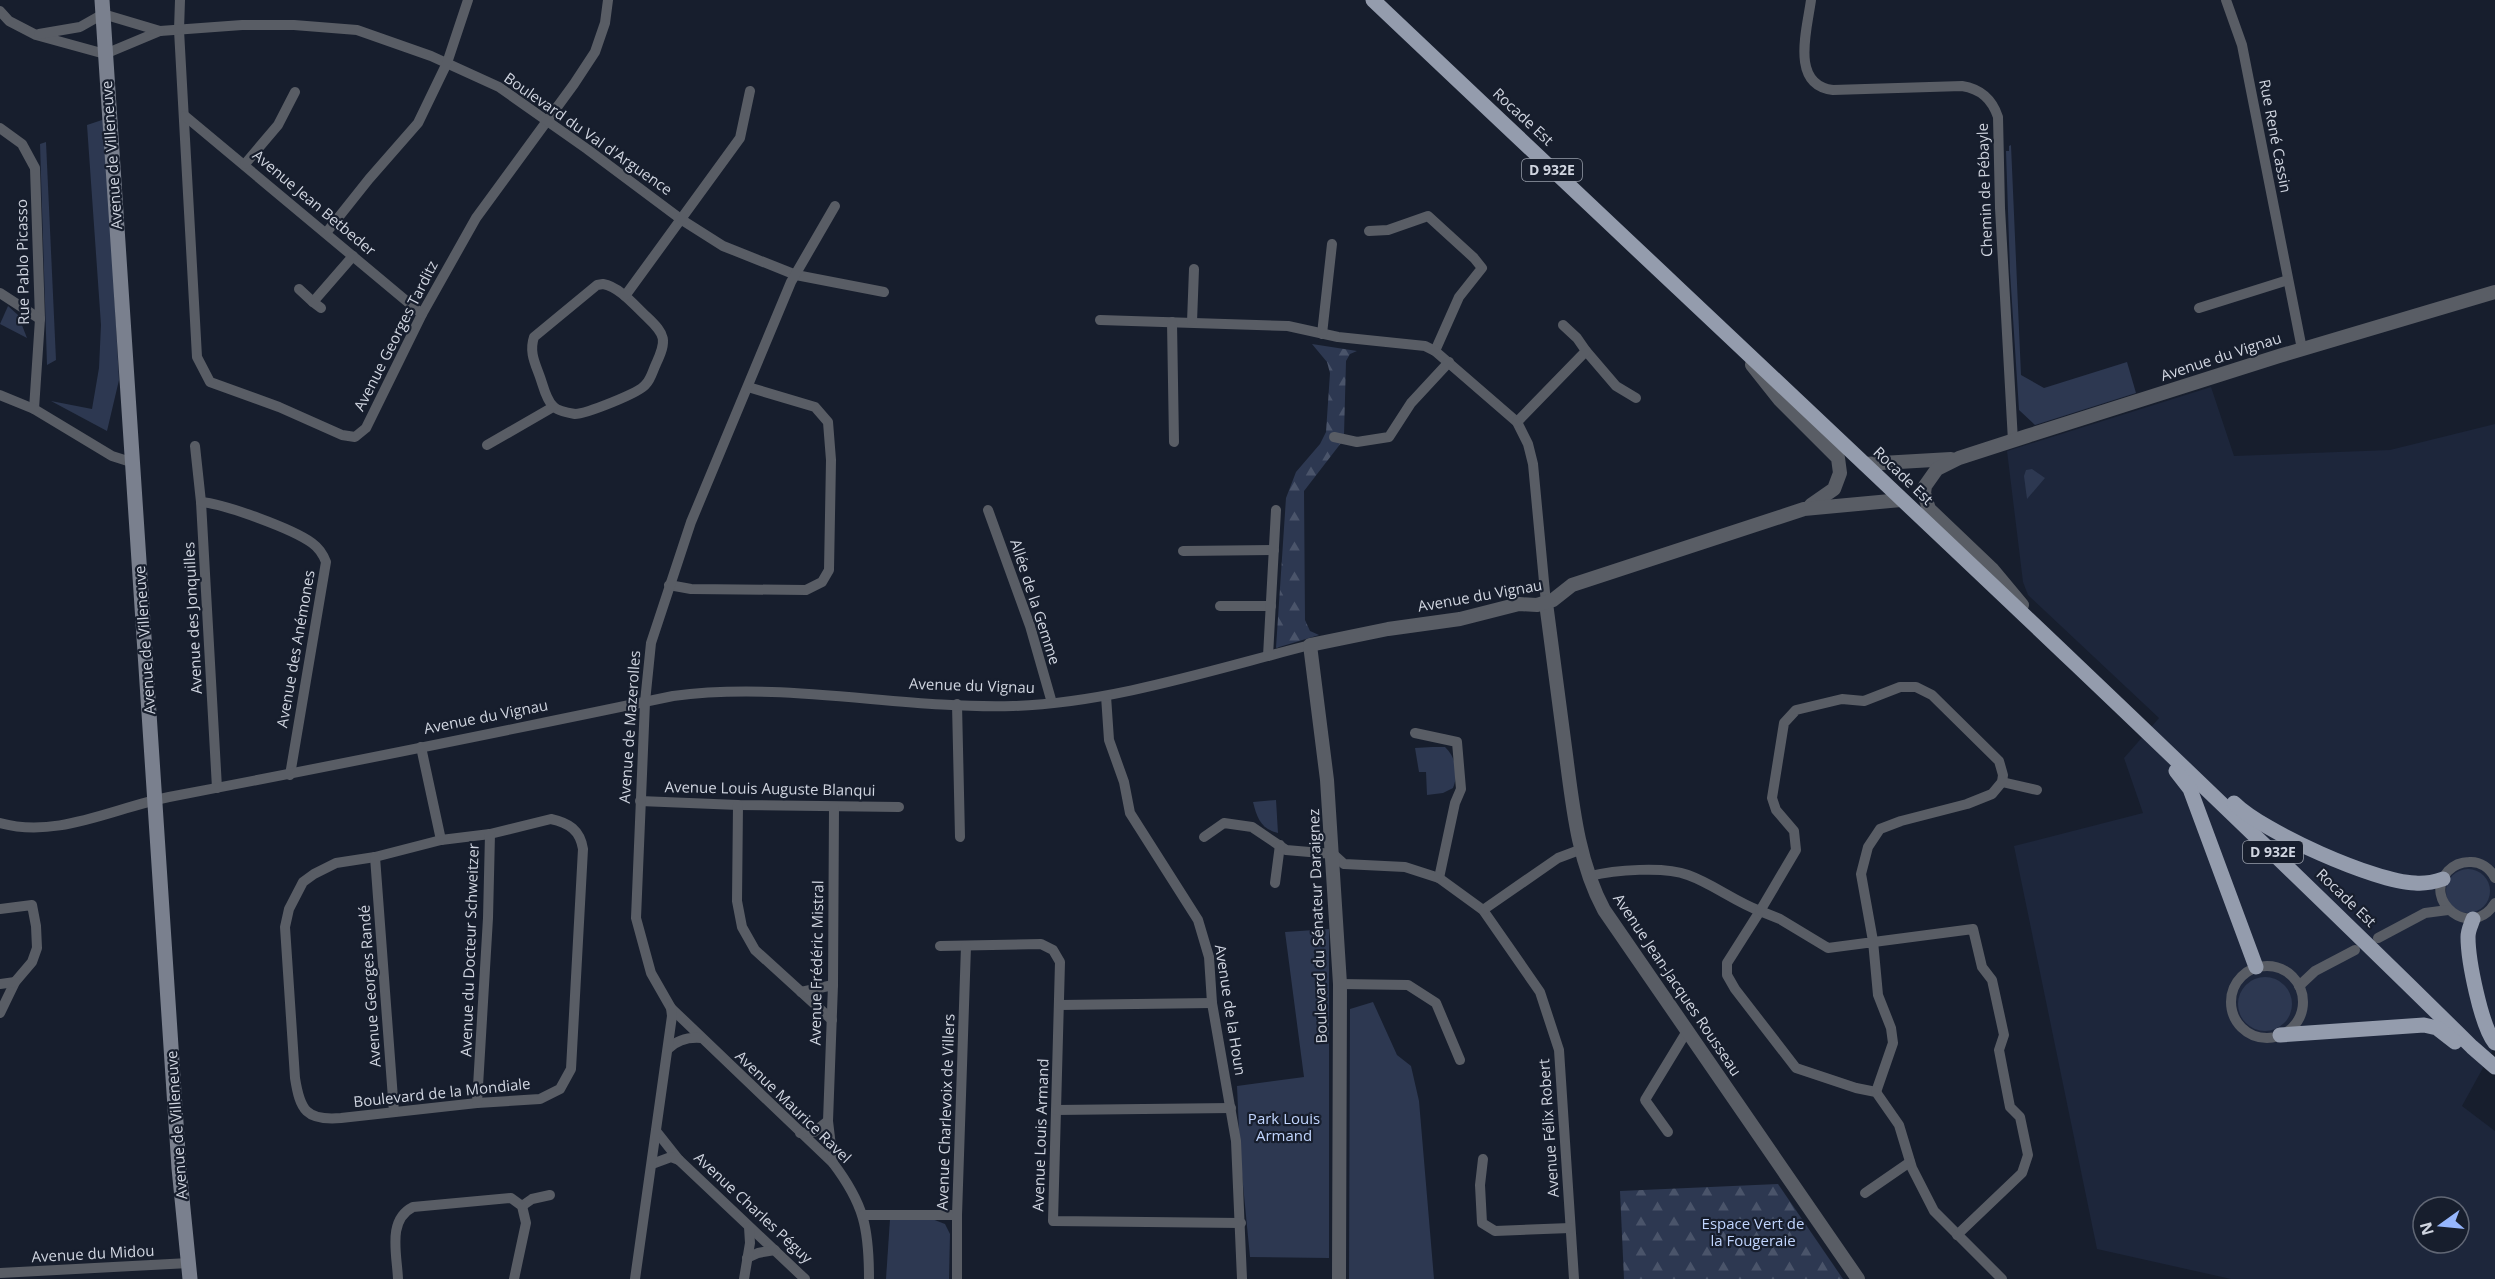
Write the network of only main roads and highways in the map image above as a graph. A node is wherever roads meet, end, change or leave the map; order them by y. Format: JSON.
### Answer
{"nodes":[{"id":1,"x":1373,"y":0,"type":"edge"},
{"id":2,"x":102,"y":7,"type":"edge"},
{"id":3,"x":2056,"y":645,"type":"junction"},
{"id":4,"x":2140,"y":725,"type":"junction"},
{"id":5,"x":2443,"y":879,"type":"road end"},
{"id":6,"x":2473,"y":919,"type":"road end"},
{"id":7,"x":2256,"y":967,"type":"road end"},
{"id":8,"x":2405,"y":981,"type":"junction"},
{"id":9,"x":2280,"y":1035,"type":"road end"},
{"id":10,"x":2495,"y":1043,"type":"edge"},
{"id":11,"x":2495,"y":1052,"type":"edge"},
{"id":12,"x":2495,"y":1067,"type":"edge"},
{"id":13,"x":2495,"y":1075,"type":"edge"},
{"id":14,"x":189,"y":1271,"type":"edge"}],
"edges":[{"from":1,"to":3,"type":"main road","name":"Rocade Est","number":"D 932E"},
{"from":2,"to":14,"type":"main road","name":"Avenue de Villeneuve"},
{"from":3,"to":4,"type":"main road","name":"Rocade Est","number":"D 932E"},
{"from":3,"to":7,"type":"main road"},
{"from":4,"to":5,"type":"main road"},
{"from":4,"to":8,"type":"main road","name":"Rocade Est","number":"D 932E"},
{"from":6,"to":10,"type":"main road"},
{"from":8,"to":11,"type":"main road","name":"Rocade Est","number":"D 932E"},
{"from":8,"to":12,"type":"main road","name":"Rocade Est","number":"D 932E"},
{"from":9,"to":13,"type":"main road"}]}
